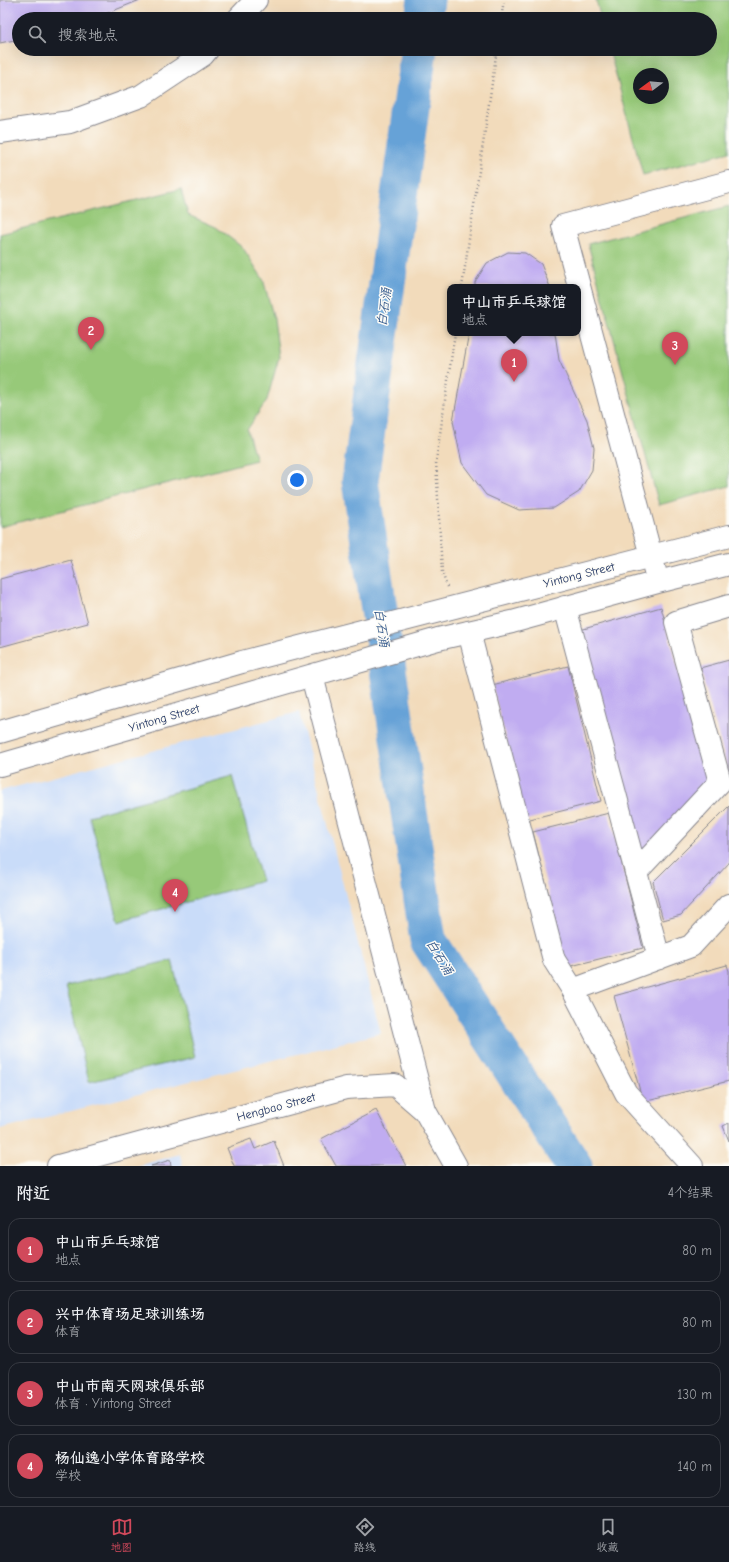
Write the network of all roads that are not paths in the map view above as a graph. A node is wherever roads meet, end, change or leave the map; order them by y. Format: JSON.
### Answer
{"nodes":[{"id":1,"x":256,"y":0,"type":"edge"},
{"id":2,"x":245,"y":12,"type":"edge"},
{"id":3,"x":200,"y":56,"type":"edge"},
{"id":4,"x":0,"y":132,"type":"edge"},
{"id":5,"x":729,"y":182,"type":"edge"},
{"id":6,"x":578,"y":284,"type":"edge"},
{"id":7,"x":581,"y":294,"type":"edge"},
{"id":8,"x":729,"y":536,"type":"edge"},
{"id":9,"x":651,"y":556,"type":"junction"},
{"id":10,"x":729,"y":564,"type":"edge"},
{"id":11,"x":658,"y":582,"type":"junction"},
{"id":12,"x":729,"y":606,"type":"edge"},
{"id":13,"x":565,"y":607,"type":"junction"},
{"id":14,"x":469,"y":632,"type":"junction"},
{"id":15,"x":320,"y":673,"type":"junction"},
{"id":16,"x":0,"y":732,"type":"edge"},
{"id":17,"x":0,"y":765,"type":"edge"},
{"id":18,"x":636,"y":872,"type":"junction"},
{"id":19,"x":729,"y":905,"type":"edge"},
{"id":20,"x":659,"y":958,"type":"junction"},
{"id":21,"x":573,"y":990,"type":"junction"},
{"id":22,"x":425,"y":1111,"type":"junction"},
{"id":23,"x":58,"y":1166,"type":"edge"},
{"id":24,"x":456,"y":1166,"type":"edge"},
{"id":25,"x":692,"y":1166,"type":"edge"}],
"edges":[{"from":1,"to":2,"type":"street"},
{"from":3,"to":4,"type":"street"},
{"from":5,"to":6,"type":"street"},
{"from":7,"to":9,"type":"street"},
{"from":8,"to":9,"type":"street","name":"Yintong Street"},
{"from":9,"to":11,"type":"street"},
{"from":9,"to":16,"type":"street","name":"Yintong Street"},
{"from":10,"to":11,"type":"street"},
{"from":11,"to":13,"type":"street"},
{"from":12,"to":18,"type":"street"},
{"from":13,"to":14,"type":"street"},
{"from":13,"to":18,"type":"street"},
{"from":14,"to":15,"type":"street","name":"Yintong Street"},
{"from":14,"to":21,"type":"street"},
{"from":15,"to":17,"type":"street","name":"Yintong Street"},
{"from":15,"to":22,"type":"street"},
{"from":18,"to":20,"type":"street"},
{"from":19,"to":20,"type":"street"},
{"from":20,"to":21,"type":"street"},
{"from":21,"to":25,"type":"street"},
{"from":22,"to":23,"type":"street","name":"Hengbao Street"},
{"from":22,"to":24,"type":"street","name":"Hengbao Street"}]}
